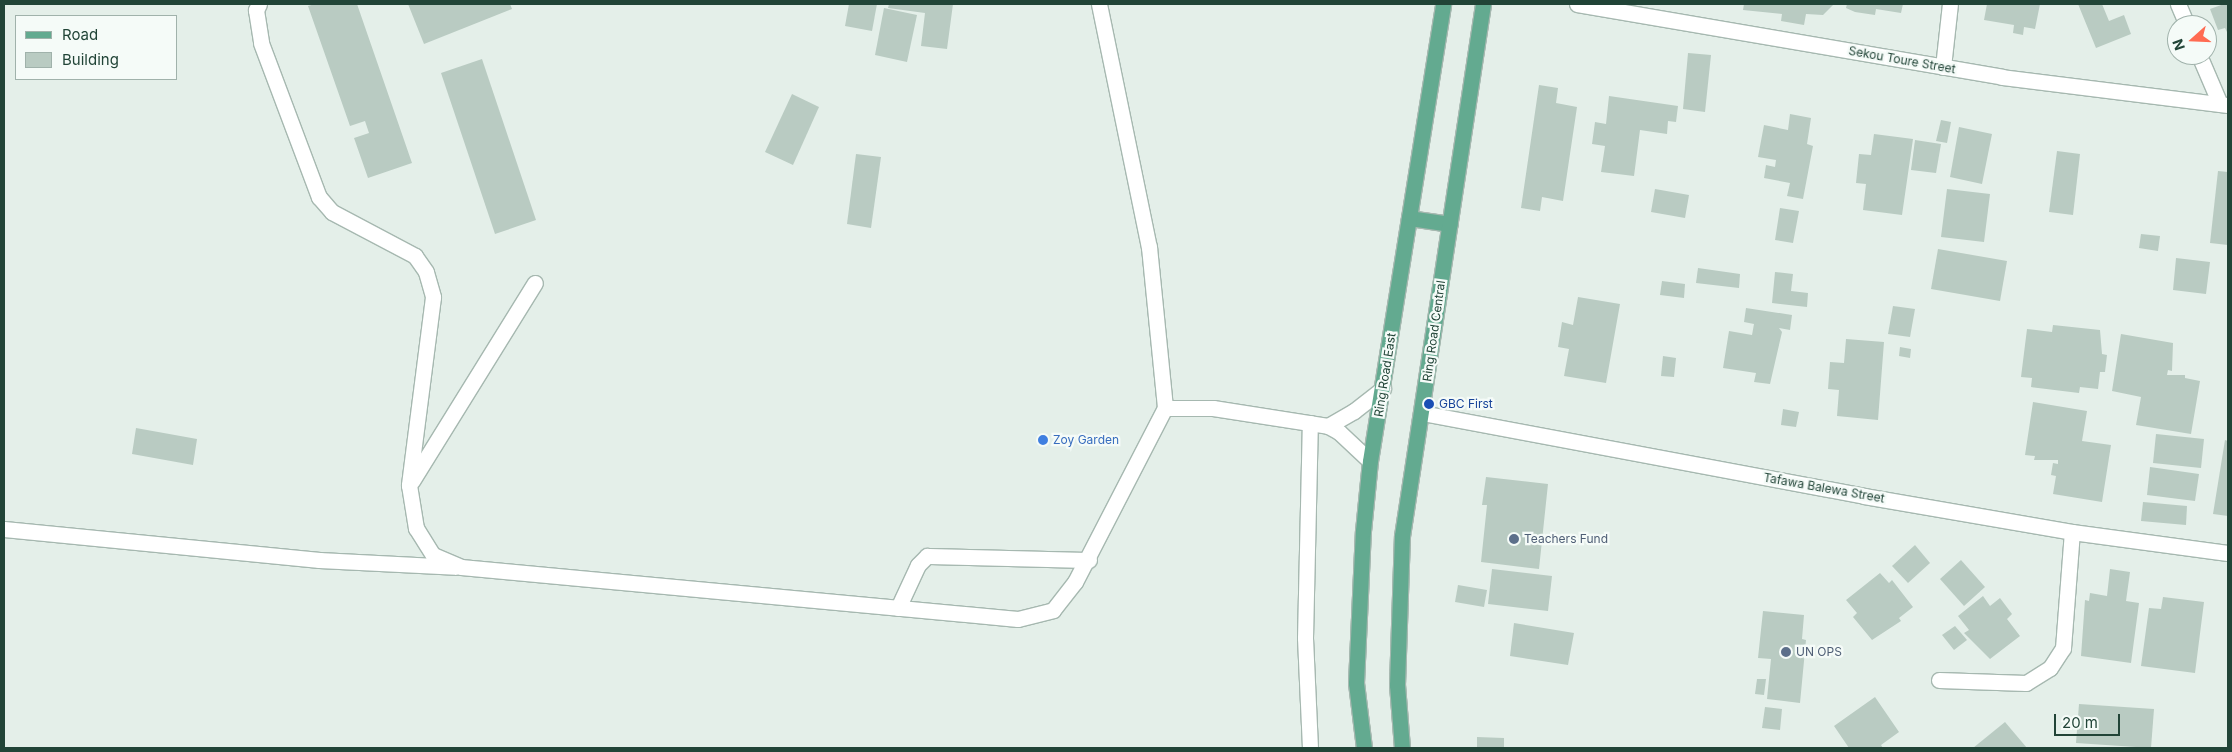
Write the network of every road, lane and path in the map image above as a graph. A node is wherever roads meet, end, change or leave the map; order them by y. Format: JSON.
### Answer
{"nodes":[{"id":1,"x":259,"y":4,"type":"edge"},
{"id":2,"x":1099,"y":4,"type":"edge"},
{"id":3,"x":1443,"y":4,"type":"edge"},
{"id":4,"x":1483,"y":4,"type":"edge"},
{"id":5,"x":1577,"y":4,"type":"edge"},
{"id":6,"x":1950,"y":4,"type":"edge"},
{"id":7,"x":2204,"y":65,"type":"edge"},
{"id":8,"x":1943,"y":68,"type":"junction"},
{"id":9,"x":2224,"y":105,"type":"edge"},
{"id":10,"x":1409,"y":218,"type":"junction"},
{"id":11,"x":1450,"y":224,"type":"junction"},
{"id":12,"x":535,"y":283,"type":"dead end"},
{"id":13,"x":1383,"y":388,"type":"junction"},
{"id":14,"x":1165,"y":408,"type":"junction"},
{"id":15,"x":1422,"y":413,"type":"junction"},
{"id":16,"x":1310,"y":423,"type":"junction"},
{"id":17,"x":1328,"y":426,"type":"junction"},
{"id":18,"x":1370,"y":461,"type":"junction"},
{"id":19,"x":409,"y":485,"type":"junction"},
{"id":20,"x":4,"y":529,"type":"edge"},
{"id":21,"x":2072,"y":532,"type":"junction"},
{"id":22,"x":2228,"y":553,"type":"edge"},
{"id":23,"x":1089,"y":560,"type":"junction"},
{"id":24,"x":461,"y":568,"type":"junction"},
{"id":25,"x":898,"y":608,"type":"junction"},
{"id":26,"x":1939,"y":680,"type":"dead end"},
{"id":27,"x":1310,"y":748,"type":"edge"},
{"id":28,"x":1364,"y":748,"type":"edge"},
{"id":29,"x":1402,"y":748,"type":"edge"}],
"edges":[{"from":1,"to":19,"type":"street"},
{"from":2,"to":14,"type":"street"},
{"from":3,"to":10,"type":"main road","name":"Ring Road East"},
{"from":4,"to":11,"type":"main road","name":"Ring Road Central"},
{"from":5,"to":8,"type":"street","name":"Sekou Toure Street"},
{"from":6,"to":8,"type":"street"},
{"from":7,"to":9,"type":"street"},
{"from":8,"to":9,"type":"street","name":"Sekou Toure Street"},
{"from":10,"to":11,"type":"main road"},
{"from":10,"to":13,"type":"main road","name":"Ring Road East"},
{"from":11,"to":15,"type":"main road","name":"Ring Road Central"},
{"from":12,"to":19,"type":"street"},
{"from":13,"to":17,"type":"street"},
{"from":13,"to":18,"type":"main road","name":"Ring Road East"},
{"from":14,"to":16,"type":"street"},
{"from":14,"to":23,"type":"street"},
{"from":15,"to":21,"type":"street","name":"Tafawa Balewa Street"},
{"from":15,"to":29,"type":"main road","name":"Ring Road Central"},
{"from":16,"to":17,"type":"street"},
{"from":16,"to":27,"type":"street"},
{"from":17,"to":18,"type":"street"},
{"from":18,"to":28,"type":"main road","name":"Ring Road East"},
{"from":19,"to":24,"type":"street"},
{"from":20,"to":24,"type":"street"},
{"from":21,"to":22,"type":"street","name":"Tafawa Balewa Street"},
{"from":21,"to":26,"type":"street"},
{"from":23,"to":25,"type":"street"},
{"from":23,"to":25,"type":"street"},
{"from":24,"to":25,"type":"street"}]}
